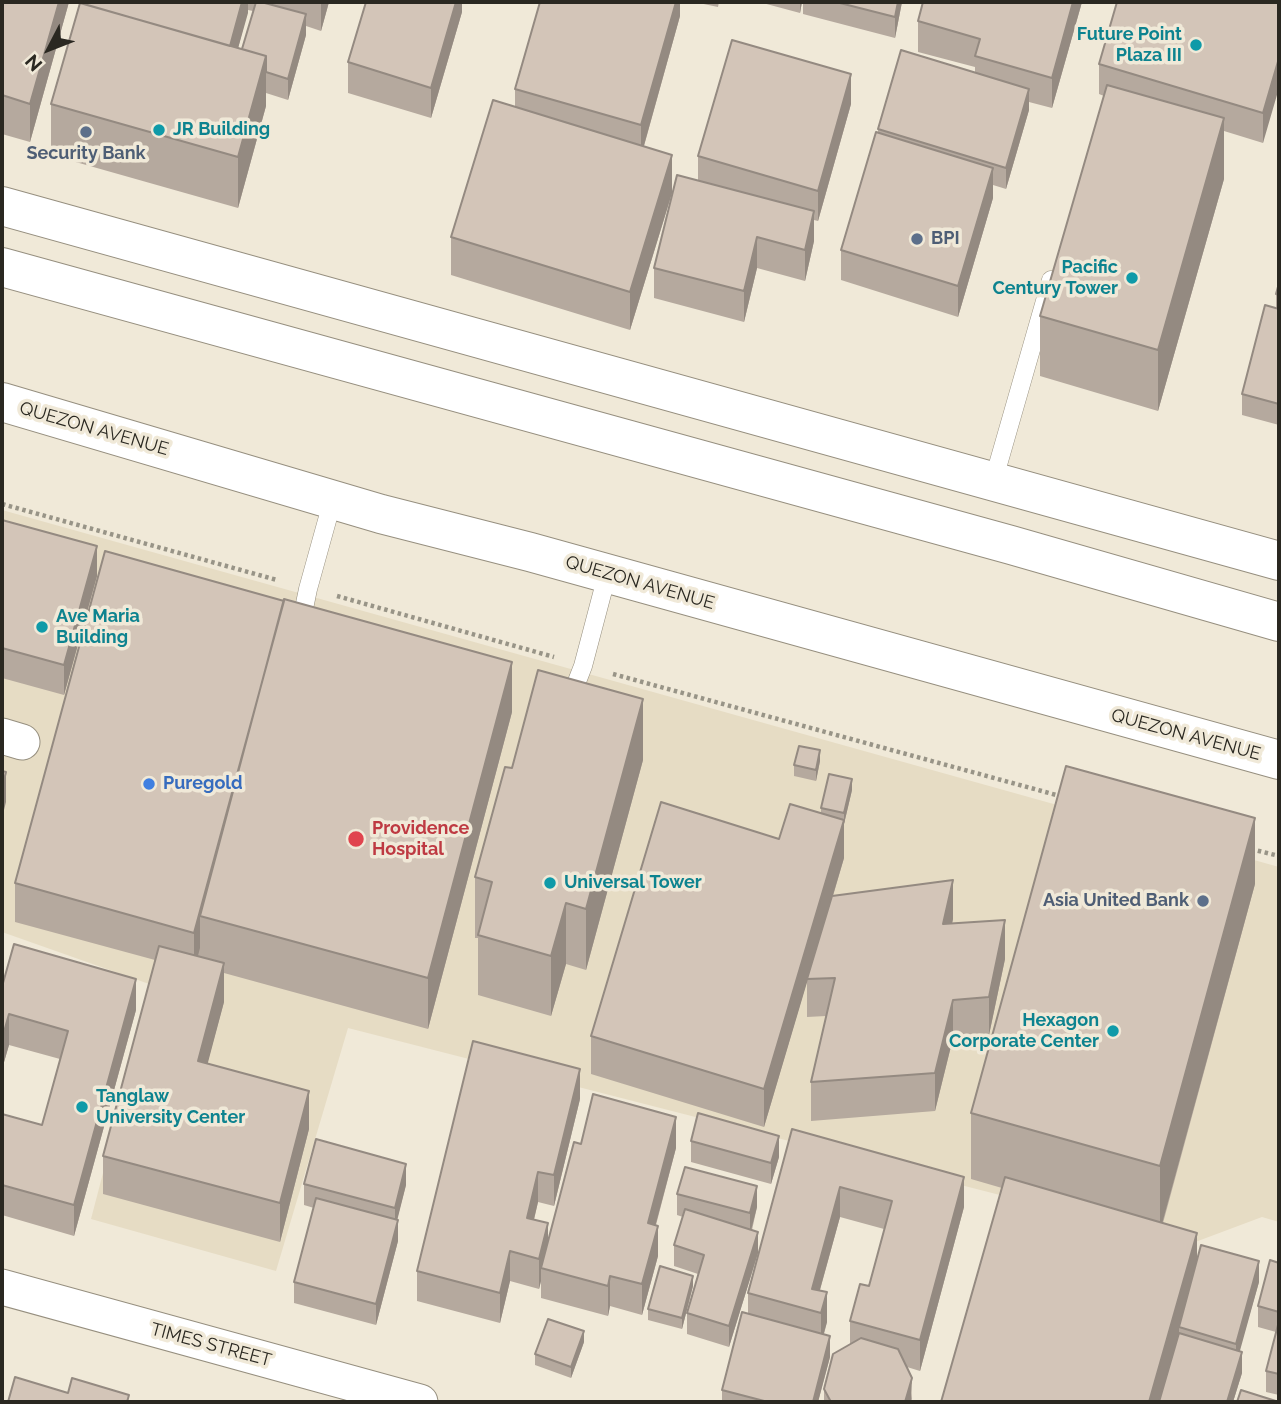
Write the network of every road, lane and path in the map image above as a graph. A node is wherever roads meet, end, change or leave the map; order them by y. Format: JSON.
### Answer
{"nodes":[{"id":1,"x":2,"y":206,"type":"edge"},
{"id":2,"x":1056,"y":262,"type":"edge"},
{"id":3,"x":2,"y":267,"type":"edge"},
{"id":4,"x":2,"y":402,"type":"edge"},
{"id":5,"x":993,"y":482,"type":"junction"},
{"id":6,"x":333,"y":499,"type":"junction"},
{"id":7,"x":2,"y":504,"type":"edge"},
{"id":8,"x":1279,"y":561,"type":"edge"},
{"id":9,"x":607,"y":575,"type":"junction"},
{"id":10,"x":308,"y":589,"type":"junction"},
{"id":11,"x":1279,"y":622,"type":"edge"},
{"id":12,"x":297,"y":640,"type":"edge"},
{"id":13,"x":583,"y":666,"type":"junction"},
{"id":14,"x":564,"y":712,"type":"edge"},
{"id":15,"x":1279,"y":760,"type":"edge"},
{"id":16,"x":1072,"y":799,"type":"edge"},
{"id":17,"x":1240,"y":846,"type":"edge"},
{"id":18,"x":1279,"y":856,"type":"edge"},
{"id":19,"x":2,"y":1287,"type":"edge"},
{"id":20,"x":420,"y":1402,"type":"edge"}],
"edges":[{"from":1,"to":5,"type":"main road"},
{"from":2,"to":5,"type":"lane"},
{"from":3,"to":11,"type":"main road"},
{"from":4,"to":6,"type":"main road","name":"QUEZON AVENUE"},
{"from":5,"to":8,"type":"main road"},
{"from":6,"to":9,"type":"main road","name":"QUEZON AVENUE"},
{"from":6,"to":10,"type":"lane"},
{"from":7,"to":10,"type":"path"},
{"from":9,"to":13,"type":"lane"},
{"from":9,"to":15,"type":"main road","name":"QUEZON AVENUE"},
{"from":10,"to":12,"type":"lane"},
{"from":10,"to":13,"type":"path"},
{"from":13,"to":14,"type":"lane"},
{"from":13,"to":16,"type":"path"},
{"from":17,"to":18,"type":"path"},
{"from":19,"to":20,"type":"street","name":"TIMES STREET"}]}
